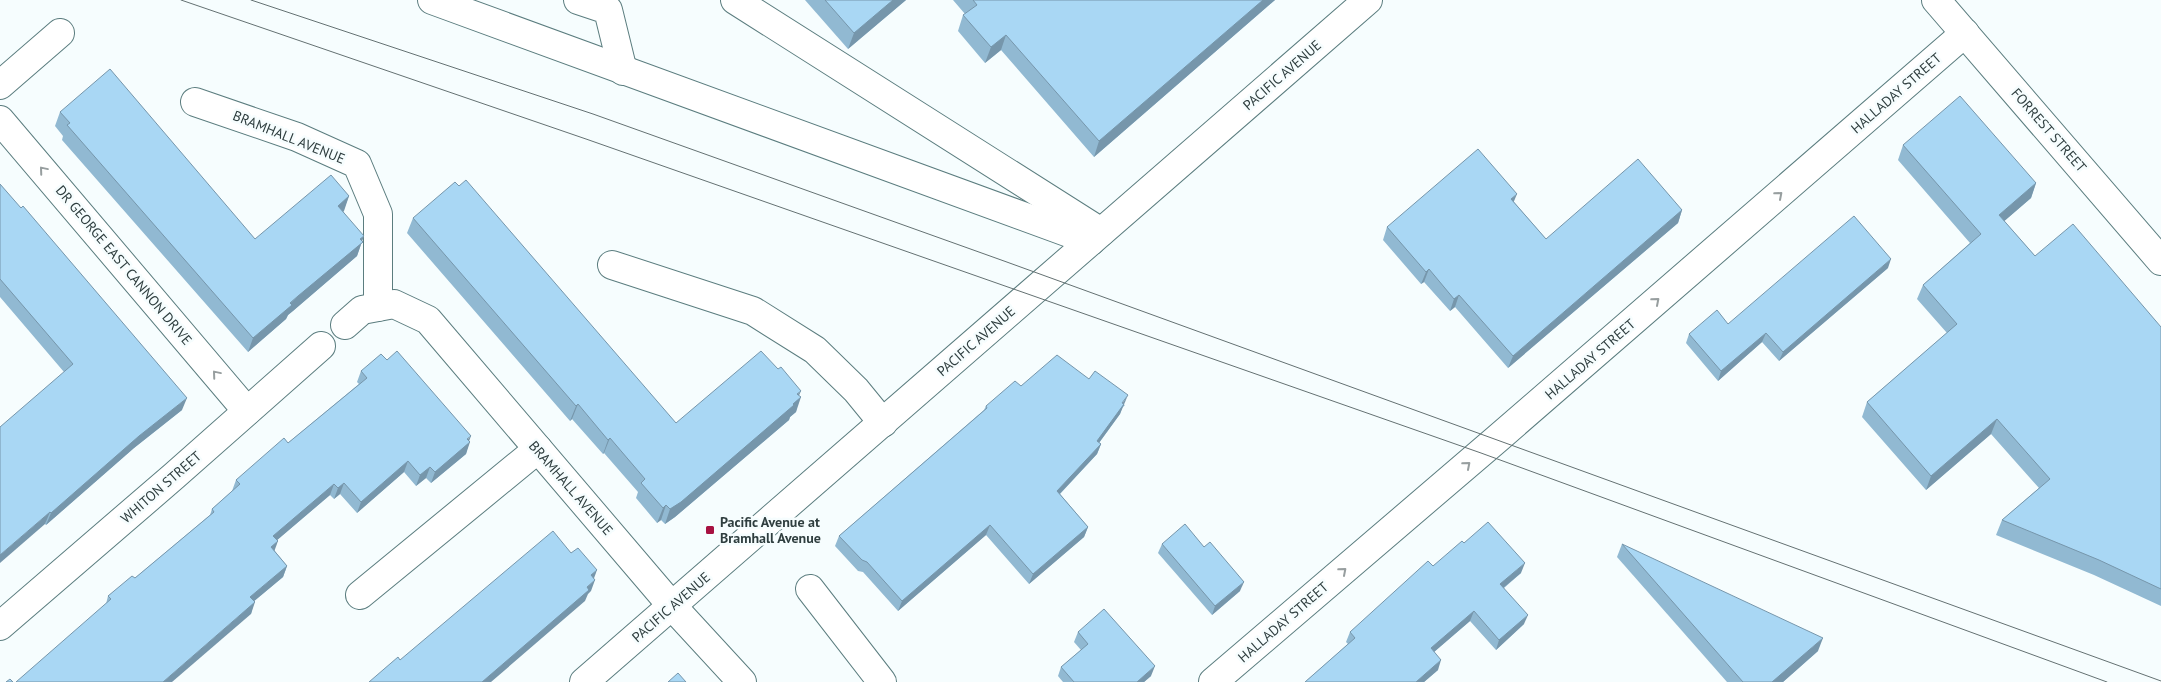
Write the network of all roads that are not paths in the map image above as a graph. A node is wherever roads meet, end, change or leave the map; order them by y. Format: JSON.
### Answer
{"nodes":[{"id":1,"x":432,"y":0,"type":"edge"},
{"id":2,"x":578,"y":0,"type":"edge"},
{"id":3,"x":735,"y":0,"type":"edge"},
{"id":4,"x":1368,"y":0,"type":"edge"},
{"id":5,"x":1936,"y":0,"type":"edge"},
{"id":6,"x":614,"y":5,"type":"edge"},
{"id":7,"x":60,"y":33,"type":"dead end"},
{"id":8,"x":1965,"y":33,"type":"junction"},
{"id":9,"x":623,"y":71,"type":"junction"},
{"id":10,"x":0,"y":86,"type":"edge"},
{"id":11,"x":196,"y":102,"type":"dead end"},
{"id":12,"x":0,"y":120,"type":"edge"},
{"id":13,"x":1096,"y":237,"type":"junction"},
{"id":14,"x":2161,"y":261,"type":"edge"},
{"id":15,"x":612,"y":265,"type":"dead end"},
{"id":16,"x":386,"y":305,"type":"junction"},
{"id":17,"x":345,"y":325,"type":"dead end"},
{"id":18,"x":321,"y":346,"type":"dead end"},
{"id":19,"x":247,"y":411,"type":"junction"},
{"id":20,"x":882,"y":423,"type":"junction"},
{"id":21,"x":538,"y":449,"type":"junction"},
{"id":22,"x":810,"y":589,"type":"dead end"},
{"id":23,"x":360,"y":595,"type":"dead end"},
{"id":24,"x":672,"y":606,"type":"junction"},
{"id":25,"x":0,"y":626,"type":"edge"},
{"id":26,"x":584,"y":682,"type":"edge"},
{"id":27,"x":742,"y":682,"type":"edge"},
{"id":28,"x":882,"y":682,"type":"edge"},
{"id":29,"x":1213,"y":682,"type":"edge"}],
"edges":[{"from":1,"to":9,"type":"street"},
{"from":2,"to":6,"type":"street"},
{"from":3,"to":13,"type":"street"},
{"from":4,"to":13,"type":"street","name":"PACIFIC AVENUE"},
{"from":5,"to":8,"type":"street","name":"FORREST STREET"},
{"from":6,"to":9,"type":"street"},
{"from":7,"to":10,"type":"street"},
{"from":8,"to":14,"type":"street","name":"FORREST STREET"},
{"from":29,"to":8,"type":"street","name":"HALLADAY STREET","one_way":true},
{"from":9,"to":13,"type":"street"},
{"from":11,"to":16,"type":"street","name":"BRAMHALL AVENUE"},
{"from":19,"to":12,"type":"street","name":"DR GEORGE EAST CANNON DRIVE","one_way":true},
{"from":13,"to":20,"type":"street","name":"PACIFIC AVENUE"},
{"from":15,"to":20,"type":"street"},
{"from":16,"to":17,"type":"street"},
{"from":16,"to":21,"type":"street","name":"BRAMHALL AVENUE"},
{"from":18,"to":19,"type":"street","name":"WHITON STREET"},
{"from":19,"to":25,"type":"street","name":"WHITON STREET"},
{"from":20,"to":24,"type":"street","name":"PACIFIC AVENUE"},
{"from":21,"to":23,"type":"street"},
{"from":21,"to":24,"type":"street","name":"BRAMHALL AVENUE"},
{"from":22,"to":28,"type":"street"},
{"from":24,"to":26,"type":"street","name":"PACIFIC AVENUE"},
{"from":24,"to":27,"type":"street","name":"BRAMHALL AVENUE"}]}
